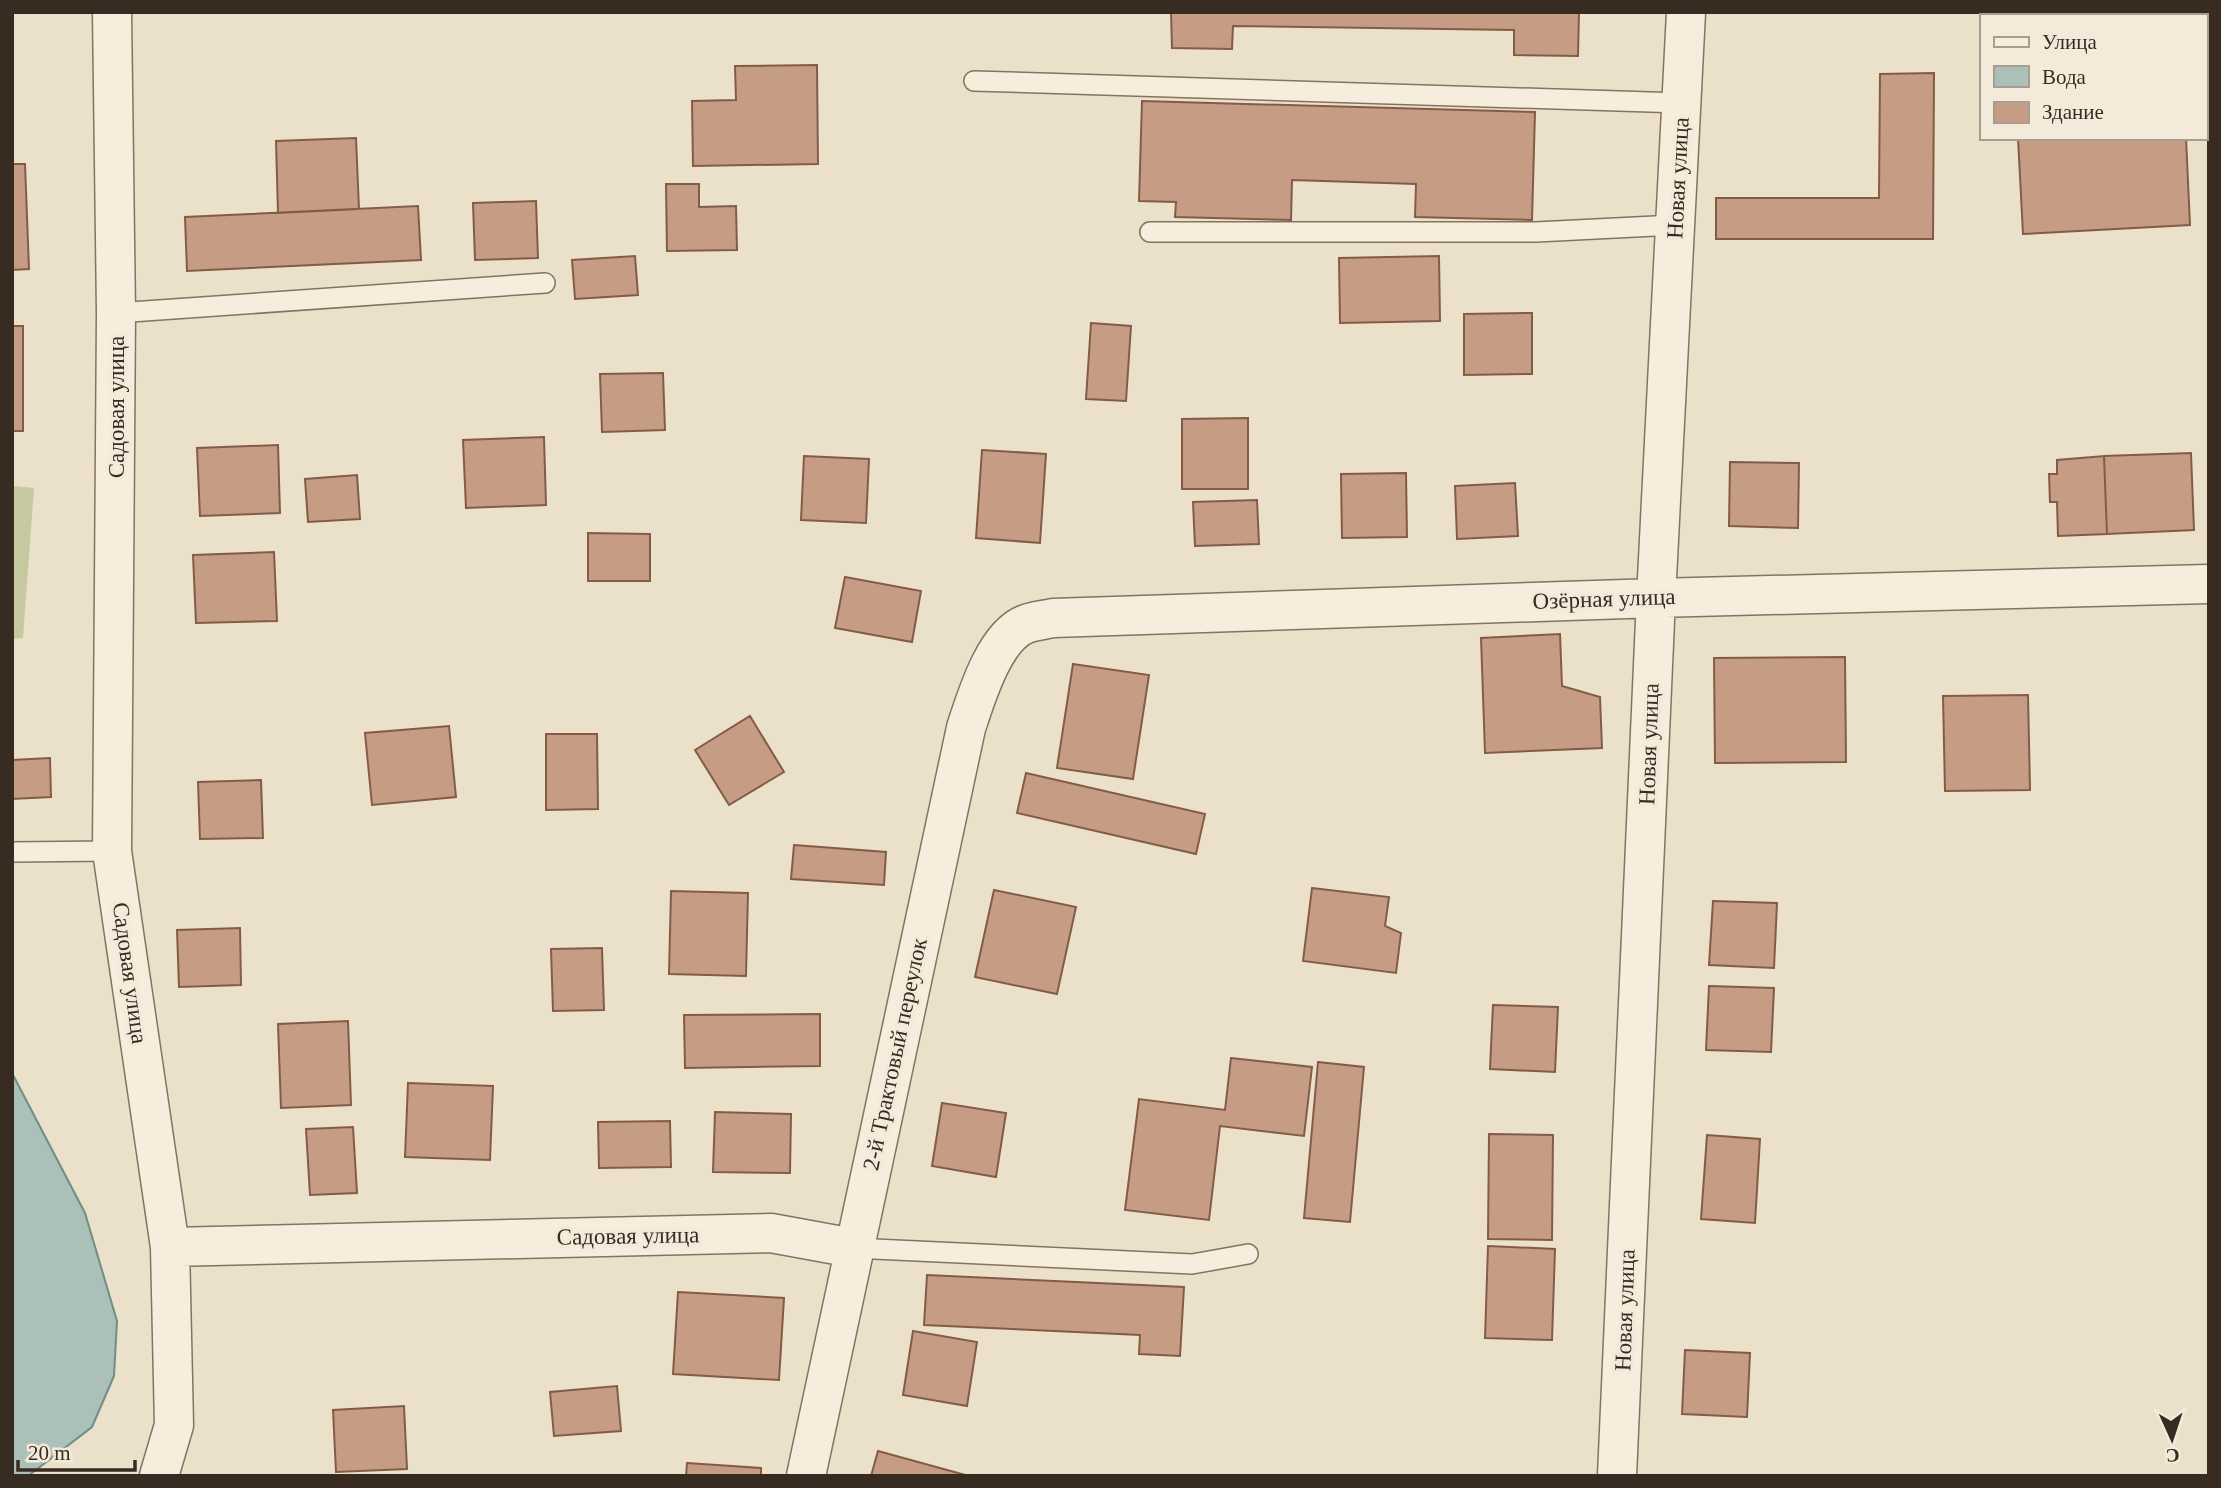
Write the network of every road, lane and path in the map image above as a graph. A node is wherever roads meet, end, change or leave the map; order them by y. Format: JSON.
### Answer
{"nodes":[{"id":1,"x":112,"y":12,"type":"edge"},
{"id":2,"x":1686,"y":12,"type":"edge"},
{"id":3,"x":974,"y":81,"type":"dead end"},
{"id":4,"x":1682,"y":103,"type":"junction"},
{"id":5,"x":1675,"y":225,"type":"junction"},
{"id":6,"x":1150,"y":232,"type":"dead end"},
{"id":7,"x":545,"y":283,"type":"dead end"},
{"id":8,"x":116,"y":313,"type":"junction"},
{"id":9,"x":2209,"y":584,"type":"edge"},
{"id":10,"x":1656,"y":598,"type":"junction"},
{"id":11,"x":1005,"y":639,"type":"joint"},
{"id":12,"x":112,"y":851,"type":"junction"},
{"id":13,"x":12,"y":852,"type":"edge"},
{"id":14,"x":170,"y":1247,"type":"junction"},
{"id":15,"x":853,"y":1248,"type":"junction"},
{"id":16,"x":1248,"y":1254,"type":"dead end"},
{"id":17,"x":159,"y":1476,"type":"edge"},
{"id":18,"x":806,"y":1476,"type":"edge"},
{"id":19,"x":1617,"y":1476,"type":"edge"}],
"edges":[{"from":1,"to":8,"type":"street","name":"Садовая улица"},
{"from":2,"to":4,"type":"street","name":"Новая улица"},
{"from":3,"to":4,"type":"lane"},
{"from":4,"to":5,"type":"street","name":"Новая улица"},
{"from":5,"to":6,"type":"lane"},
{"from":5,"to":10,"type":"street","name":"Новая улица"},
{"from":7,"to":8,"type":"lane"},
{"from":8,"to":12,"type":"street","name":"Садовая улица"},
{"from":9,"to":10,"type":"street","name":"Озёрная улица"},
{"from":10,"to":11,"type":"street","name":"Озёрная улица"},
{"from":10,"to":19,"type":"street","name":"Новая улица"},
{"from":11,"to":15,"type":"street","name":"2-й Трактовый переулок"},
{"from":12,"to":13,"type":"lane"},
{"from":12,"to":14,"type":"street","name":"Садовая улица"},
{"from":14,"to":15,"type":"street","name":"Садовая улица"},
{"from":14,"to":17,"type":"street"},
{"from":15,"to":16,"type":"lane"},
{"from":15,"to":18,"type":"street","name":"2-й Трактовый переулок"}]}
